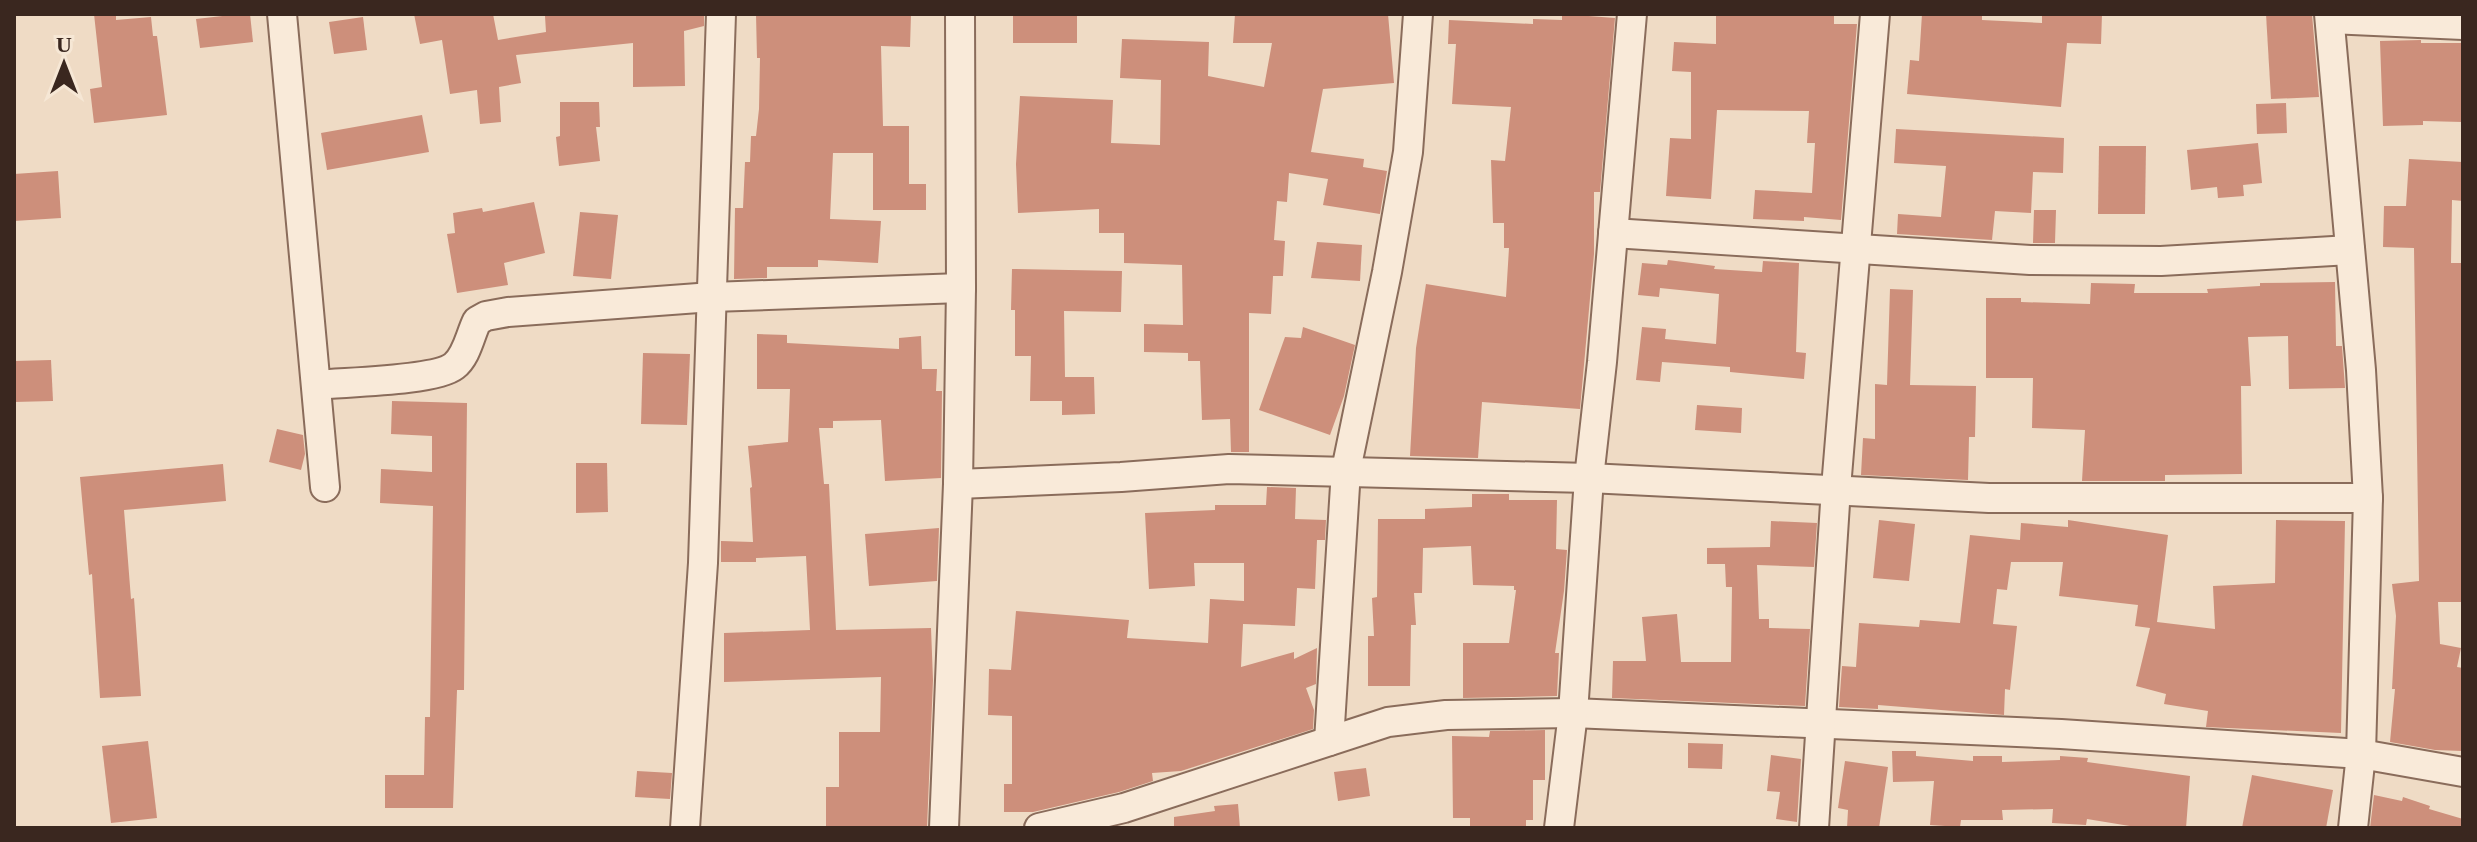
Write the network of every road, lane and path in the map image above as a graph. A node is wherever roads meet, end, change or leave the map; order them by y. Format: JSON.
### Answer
{"nodes":[{"id":1,"x":282,"y":14,"type":"edge"},
{"id":2,"x":721,"y":14,"type":"edge"},
{"id":3,"x":960,"y":14,"type":"edge"},
{"id":4,"x":1418,"y":14,"type":"edge"},
{"id":5,"x":1632,"y":14,"type":"edge"},
{"id":6,"x":1875,"y":14,"type":"edge"},
{"id":7,"x":2330,"y":16,"type":"edge"},
{"id":8,"x":2463,"y":25,"type":"edge"},
{"id":9,"x":1613,"y":233,"type":"junction"},
{"id":10,"x":1858,"y":250,"type":"junction"},
{"id":11,"x":2350,"y":250,"type":"junction"},
{"id":12,"x":961,"y":288,"type":"junction"},
{"id":13,"x":712,"y":297,"type":"junction"},
{"id":14,"x":317,"y":385,"type":"junction"},
{"id":15,"x":1346,"y":470,"type":"junction"},
{"id":16,"x":1589,"y":478,"type":"junction"},
{"id":17,"x":958,"y":484,"type":"junction"},
{"id":18,"x":325,"y":487,"type":"dead end"},
{"id":19,"x":1836,"y":488,"type":"junction"},
{"id":20,"x":2368,"y":498,"type":"junction"},
{"id":21,"x":1573,"y":713,"type":"junction"},
{"id":22,"x":1820,"y":725,"type":"junction"},
{"id":23,"x":1329,"y":741,"type":"junction"},
{"id":24,"x":2361,"y":754,"type":"junction"},
{"id":25,"x":2463,"y":772,"type":"edge"},
{"id":26,"x":1124,"y":818,"type":"edge"},
{"id":27,"x":685,"y":828,"type":"edge"},
{"id":28,"x":944,"y":828,"type":"edge"},
{"id":29,"x":1039,"y":828,"type":"edge"},
{"id":30,"x":1559,"y":828,"type":"edge"},
{"id":31,"x":1814,"y":828,"type":"edge"},
{"id":32,"x":2353,"y":828,"type":"edge"}],
"edges":[{"from":1,"to":14,"type":"street"},
{"from":2,"to":13,"type":"street"},
{"from":3,"to":12,"type":"street"},
{"from":4,"to":15,"type":"street"},
{"from":5,"to":9,"type":"street"},
{"from":6,"to":10,"type":"street"},
{"from":7,"to":8,"type":"street"},
{"from":7,"to":11,"type":"street"},
{"from":9,"to":10,"type":"street"},
{"from":9,"to":16,"type":"street"},
{"from":10,"to":11,"type":"street"},
{"from":10,"to":19,"type":"street"},
{"from":11,"to":20,"type":"street"},
{"from":12,"to":13,"type":"street"},
{"from":12,"to":17,"type":"street"},
{"from":13,"to":14,"type":"street"},
{"from":13,"to":27,"type":"street"},
{"from":14,"to":18,"type":"street"},
{"from":15,"to":16,"type":"street"},
{"from":15,"to":17,"type":"street"},
{"from":15,"to":23,"type":"street"},
{"from":16,"to":19,"type":"street"},
{"from":16,"to":21,"type":"street"},
{"from":17,"to":28,"type":"street"},
{"from":19,"to":20,"type":"street"},
{"from":19,"to":22,"type":"street"},
{"from":20,"to":24,"type":"street"},
{"from":21,"to":22,"type":"street"},
{"from":21,"to":23,"type":"street"},
{"from":21,"to":30,"type":"street"},
{"from":22,"to":24,"type":"street"},
{"from":22,"to":31,"type":"street"},
{"from":23,"to":26,"type":"street"},
{"from":24,"to":25,"type":"street"},
{"from":24,"to":32,"type":"street"},
{"from":26,"to":29,"type":"street"}]}
